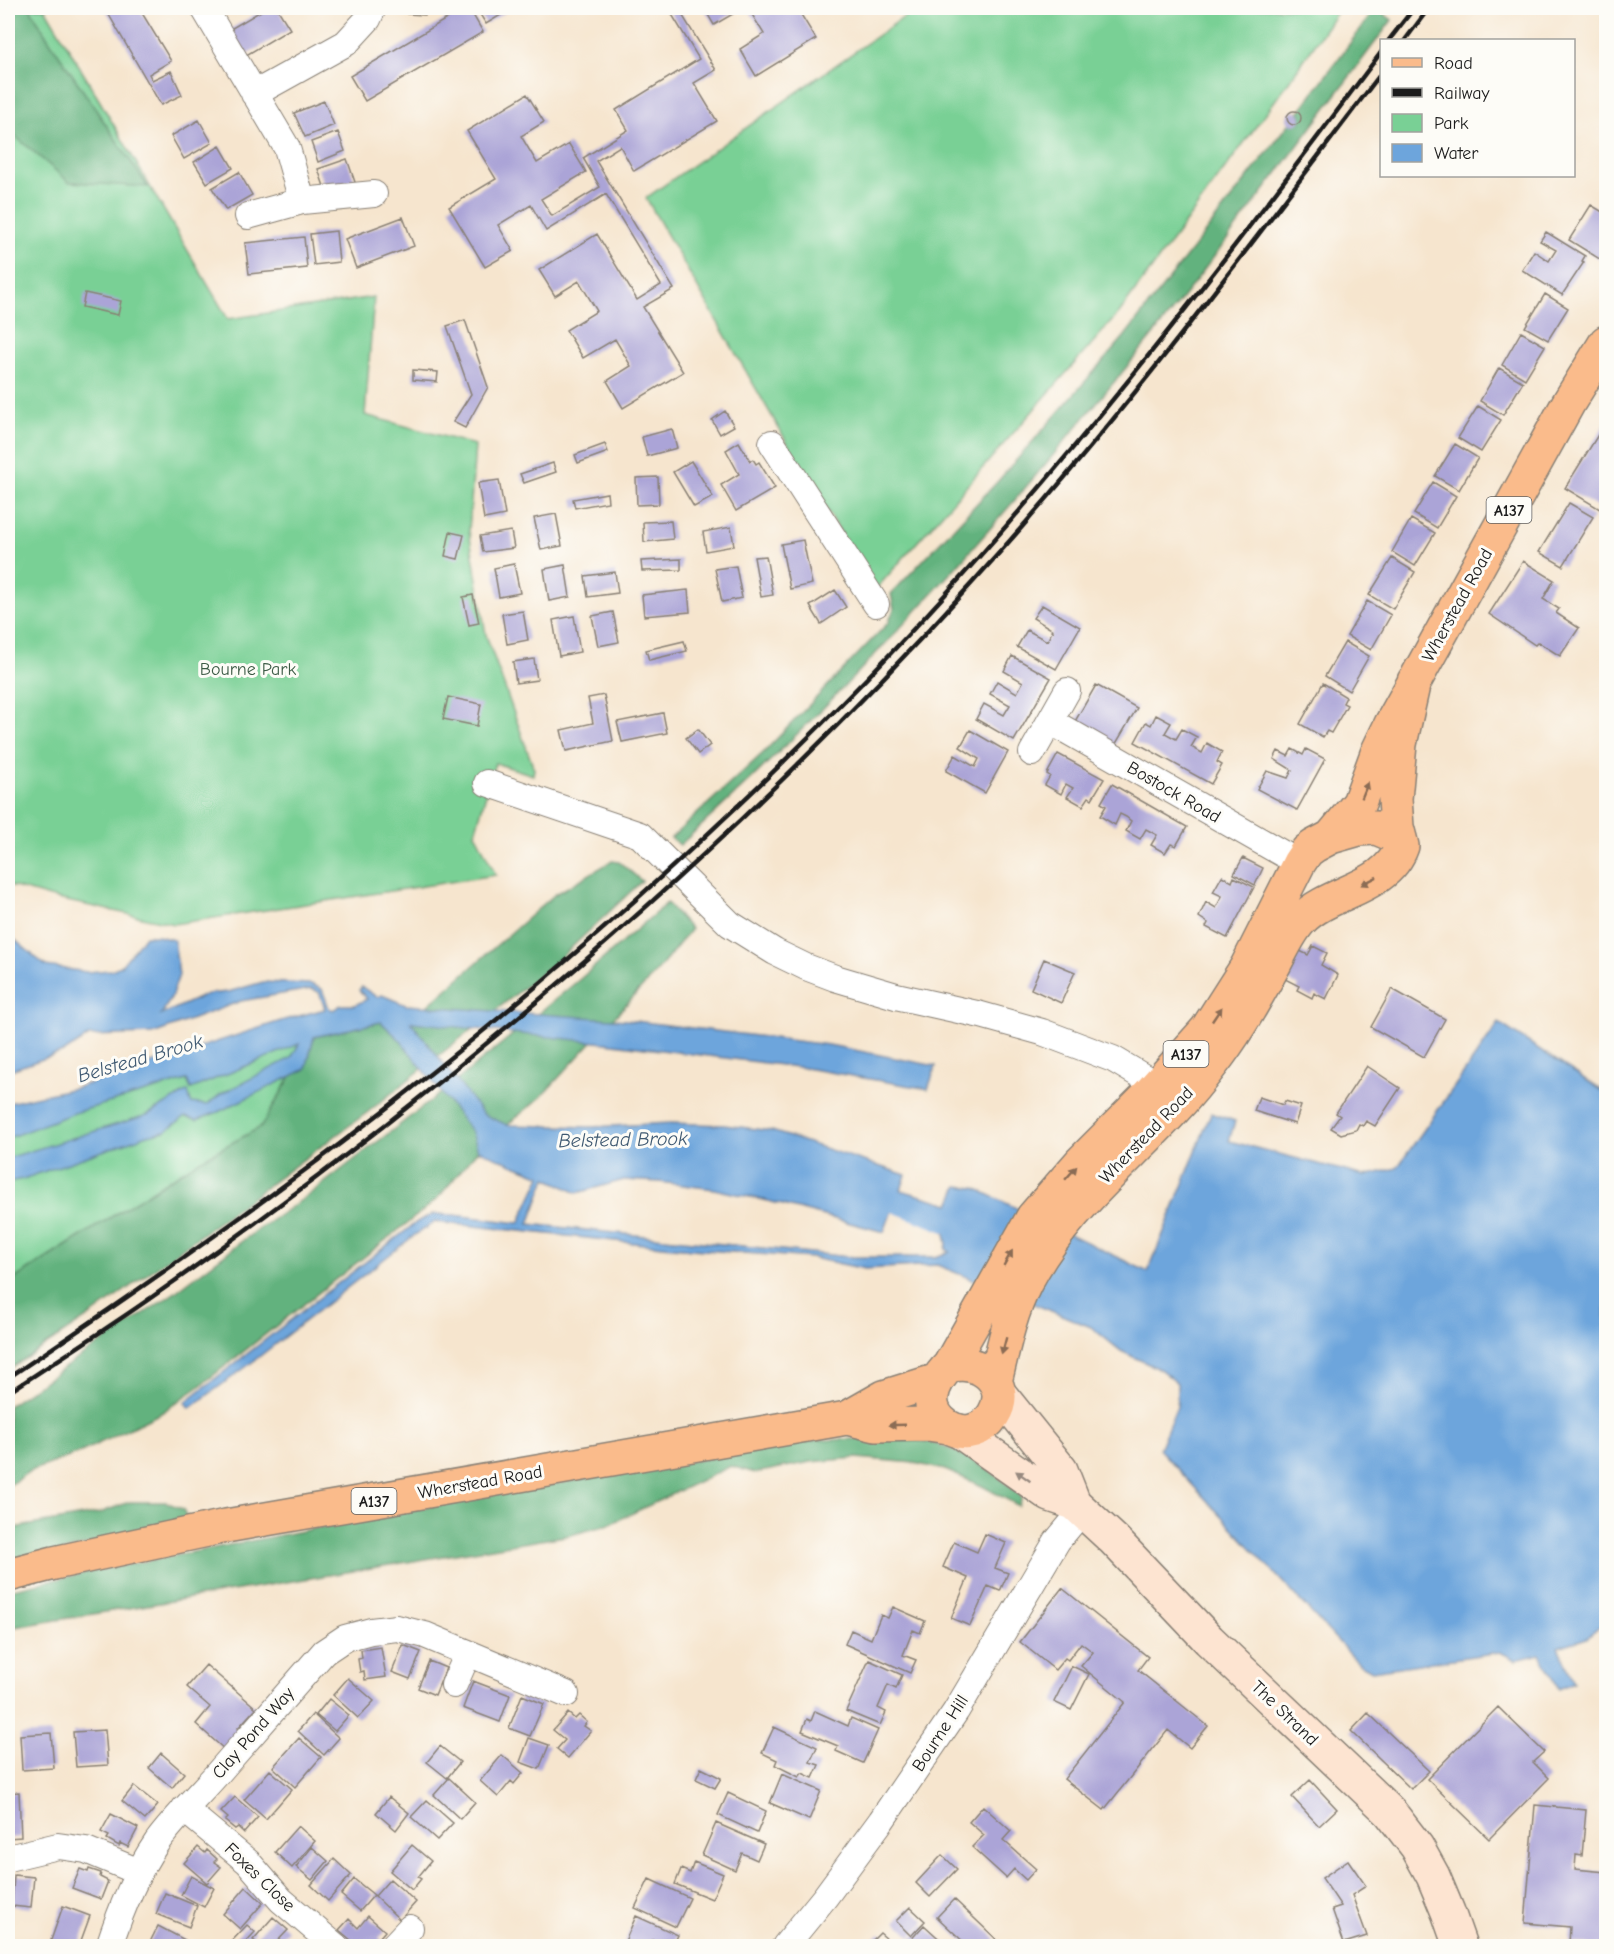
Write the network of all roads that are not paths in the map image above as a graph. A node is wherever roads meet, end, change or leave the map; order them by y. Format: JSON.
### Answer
{"nodes":[{"id":1,"x":204,"y":8,"type":"edge"},
{"id":2,"x":373,"y":8,"type":"edge"},
{"id":3,"x":254,"y":94,"type":"junction"},
{"id":4,"x":374,"y":194,"type":"dead end"},
{"id":5,"x":302,"y":201,"type":"junction"},
{"id":6,"x":248,"y":216,"type":"dead end"},
{"id":7,"x":1606,"y":342,"type":"edge"},
{"id":8,"x":772,"y":442,"type":"dead end"},
{"id":9,"x":876,"y":604,"type":"dead end"},
{"id":10,"x":1414,"y":681,"type":"junction"},
{"id":11,"x":1067,"y":691,"type":"dead end"},
{"id":12,"x":1050,"y":721,"type":"junction"},
{"id":13,"x":1032,"y":753,"type":"dead end"},
{"id":14,"x":487,"y":783,"type":"dead end"},
{"id":15,"x":1331,"y":837,"type":"junction"},
{"id":16,"x":1400,"y":838,"type":"junction"},
{"id":17,"x":1299,"y":863,"type":"junction"},
{"id":18,"x":1157,"y":1085,"type":"junction"},
{"id":19,"x":1046,"y":1223,"type":"junction"},
{"id":20,"x":999,"y":1305,"type":"junction"},
{"id":21,"x":942,"y":1374,"type":"junction"},
{"id":22,"x":997,"y":1387,"type":"junction"},
{"id":23,"x":847,"y":1418,"type":"junction"},
{"id":24,"x":954,"y":1429,"type":"junction"},
{"id":25,"x":1078,"y":1507,"type":"junction"},
{"id":26,"x":8,"y":1575,"type":"edge"},
{"id":27,"x":468,"y":1653,"type":"junction"},
{"id":28,"x":454,"y":1685,"type":"dead end"},
{"id":29,"x":566,"y":1694,"type":"dead end"},
{"id":30,"x":184,"y":1809,"type":"junction"},
{"id":31,"x":8,"y":1858,"type":"edge"},
{"id":32,"x":139,"y":1872,"type":"junction"},
{"id":33,"x":410,"y":1928,"type":"dead end"},
{"id":34,"x":109,"y":1947,"type":"edge"},
{"id":35,"x":334,"y":1947,"type":"edge"},
{"id":36,"x":393,"y":1947,"type":"edge"},
{"id":37,"x":785,"y":1947,"type":"edge"},
{"id":38,"x":1460,"y":1947,"type":"edge"}],
"edges":[{"from":1,"to":3,"type":"street"},
{"from":2,"to":3,"type":"street"},
{"from":3,"to":5,"type":"street"},
{"from":4,"to":5,"type":"street"},
{"from":5,"to":6,"type":"street"},
{"from":7,"to":10,"type":"main road","name":"Wherstead Road","number":"A137"},
{"from":8,"to":9,"type":"street"},
{"from":15,"to":10,"type":"main road","name":"Wherstead Road","number":"A137","one_way":true},
{"from":10,"to":16,"type":"main road","name":"Wherstead Road","number":"A137"},
{"from":11,"to":12,"type":"street"},
{"from":12,"to":13,"type":"street"},
{"from":12,"to":17,"type":"street","name":"Bostock Road"},
{"from":14,"to":18,"type":"street"},
{"from":15,"to":16,"type":"main road","name":"Wherstead Road","number":"A137"},
{"from":15,"to":17,"type":"main road","name":"Wherstead Road","number":"A137"},
{"from":16,"to":19,"type":"main road","name":"Wherstead Road","number":"A137","one_way":true},
{"from":18,"to":17,"type":"main road","name":"Wherstead Road","number":"A137","one_way":true},
{"from":19,"to":18,"type":"main road","name":"Wherstead Road","number":"A137","one_way":true},
{"from":19,"to":20,"type":"main road","name":"Wherstead Road","number":"A137"},
{"from":20,"to":21,"type":"main road","name":"Wherstead Road","number":"A137"},
{"from":20,"to":22,"type":"main road","name":"Wherstead Road","number":"A137","one_way":true},
{"from":21,"to":22,"type":"main road","number":"A137"},
{"from":21,"to":23,"type":"main road","number":"A137"},
{"from":21,"to":24,"type":"main road","name":"Wherstead Road","number":"A137"},
{"from":22,"to":24,"type":"main road","name":"Wherstead Road","number":"A137"},
{"from":22,"to":25,"type":"main road","name":"The Strand"},
{"from":24,"to":23,"type":"main road","number":"A137","one_way":true},
{"from":23,"to":26,"type":"main road","name":"Wherstead Road","number":"A137"},
{"from":25,"to":24,"type":"main road","name":"The Strand","one_way":true},
{"from":25,"to":37,"type":"street","name":"Bourne Hill"},
{"from":25,"to":38,"type":"main road","name":"The Strand"},
{"from":27,"to":28,"type":"street"},
{"from":27,"to":29,"type":"street","name":"Clay Pond Way"},
{"from":27,"to":30,"type":"street","name":"Clay Pond Way"},
{"from":30,"to":32,"type":"street","name":"Clay Pond Way"},
{"from":30,"to":35,"type":"street","name":"Foxes Close"},
{"from":31,"to":32,"type":"street"},
{"from":32,"to":34,"type":"street","name":"Clay Pond Way"},
{"from":33,"to":36,"type":"street"}]}
